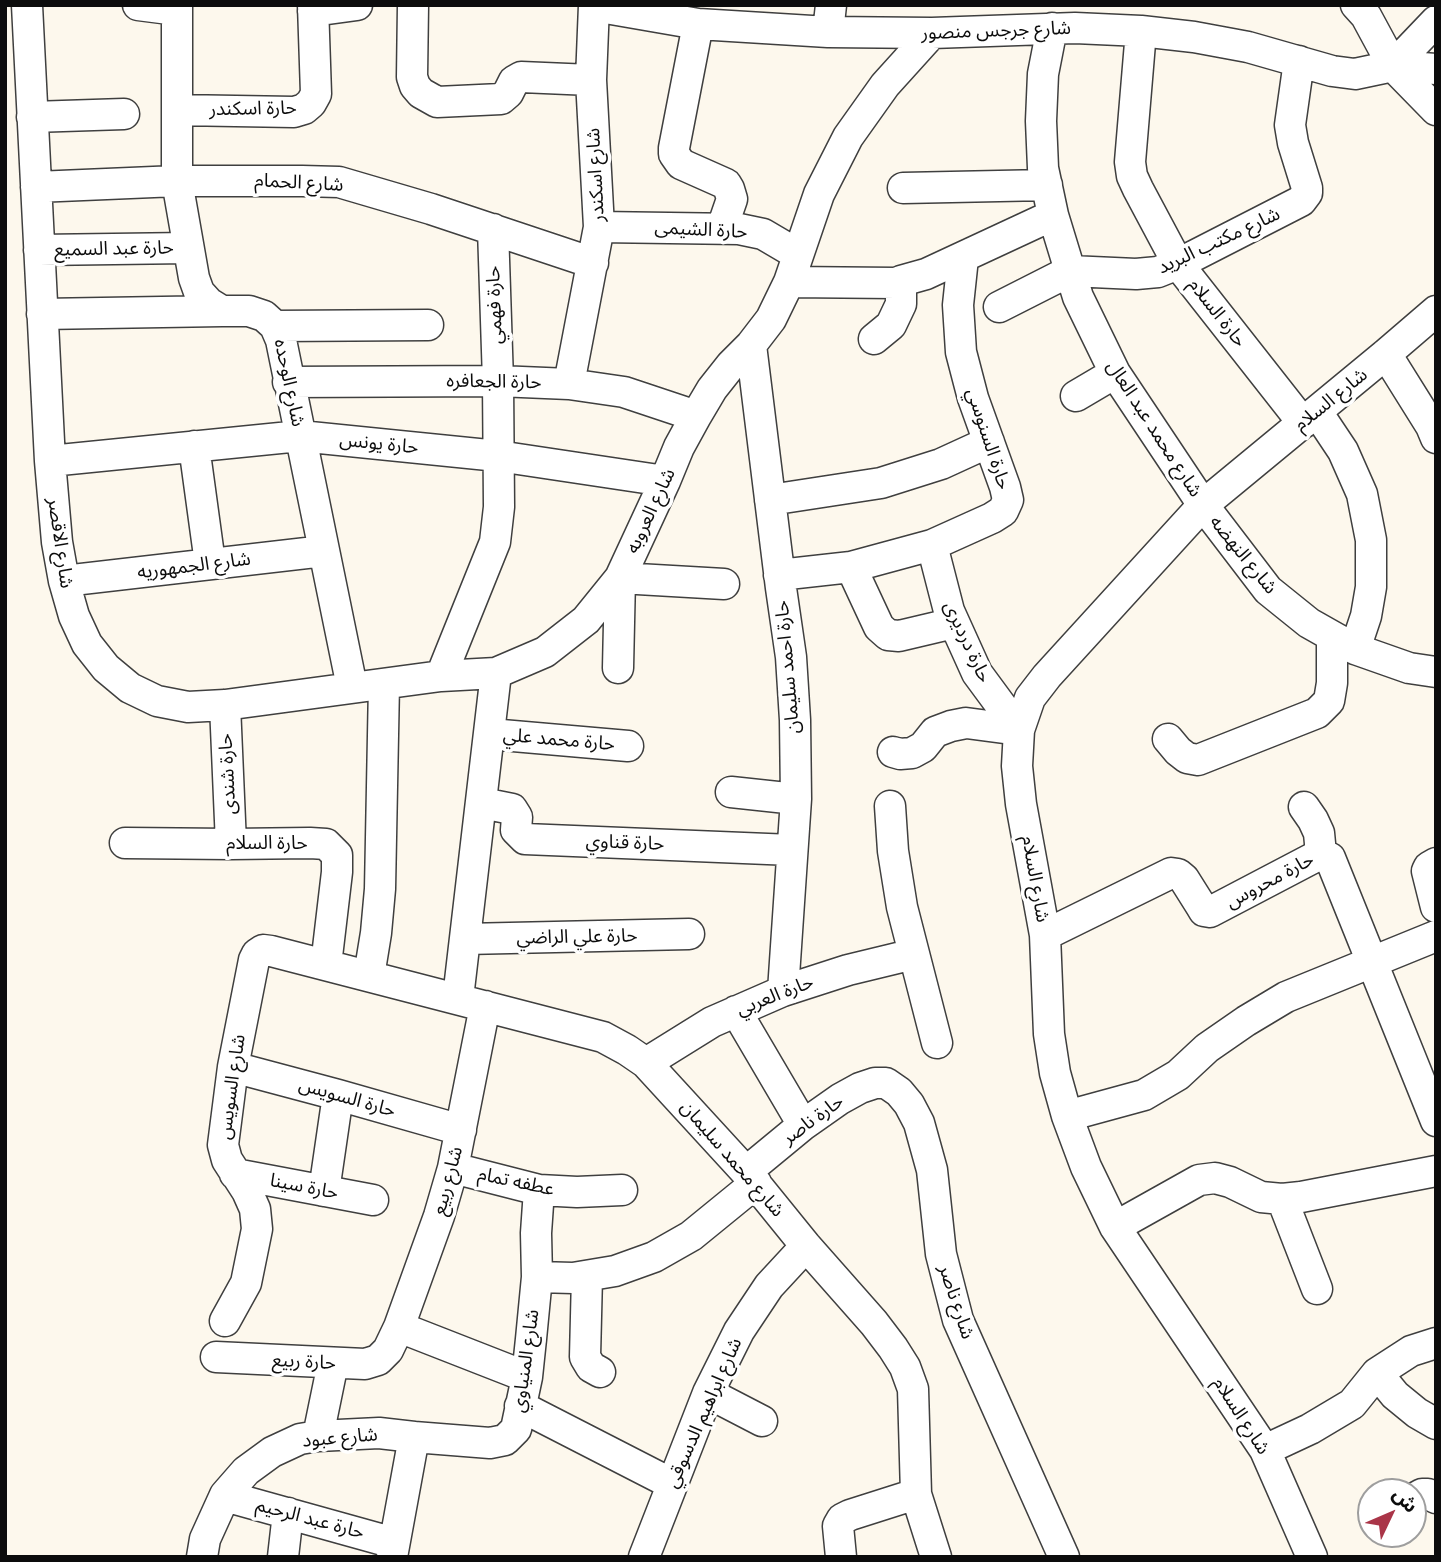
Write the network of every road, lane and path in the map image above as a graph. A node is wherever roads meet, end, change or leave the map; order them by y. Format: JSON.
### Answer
{"nodes":[{"id":1,"x":27,"y":5,"type":"edge"},
{"id":2,"x":138,"y":5,"type":"edge"},
{"id":3,"x":357,"y":5,"type":"edge"},
{"id":4,"x":413,"y":5,"type":"edge"},
{"id":5,"x":594,"y":5,"type":"edge"},
{"id":6,"x":1356,"y":5,"type":"edge"},
{"id":7,"x":177,"y":8,"type":"edge"},
{"id":8,"x":313,"y":8,"type":"edge"},
{"id":9,"x":830,"y":19,"type":"edge"},
{"id":10,"x":1064,"y":20,"type":"edge"},
{"id":11,"x":1436,"y":21,"type":"edge"},
{"id":12,"x":698,"y":24,"type":"junction"},
{"id":13,"x":1141,"y":31,"type":"junction"},
{"id":14,"x":932,"y":33,"type":"junction"},
{"id":15,"x":1299,"y":61,"type":"junction"},
{"id":16,"x":1394,"y":66,"type":"junction"},
{"id":17,"x":1436,"y":69,"type":"edge"},
{"id":18,"x":591,"y":80,"type":"junction"},
{"id":19,"x":1436,"y":100,"type":"edge"},
{"id":20,"x":177,"y":110,"type":"junction"},
{"id":21,"x":1436,"y":110,"type":"edge"},
{"id":22,"x":124,"y":114,"type":"dead end"},
{"id":23,"x":32,"y":117,"type":"junction"},
{"id":24,"x":177,"y":181,"type":"junction"},
{"id":25,"x":1047,"y":185,"type":"junction"},
{"id":26,"x":36,"y":187,"type":"junction"},
{"id":27,"x":903,"y":188,"type":"dead end"},
{"id":28,"x":1053,"y":215,"type":"junction"},
{"id":29,"x":599,"y":227,"type":"junction"},
{"id":30,"x":722,"y":228,"type":"junction"},
{"id":31,"x":493,"y":229,"type":"junction"},
{"id":32,"x":188,"y":248,"type":"junction"},
{"id":33,"x":39,"y":250,"type":"junction"},
{"id":34,"x":797,"y":254,"type":"junction"},
{"id":35,"x":963,"y":258,"type":"junction"},
{"id":36,"x":593,"y":262,"type":"junction"},
{"id":37,"x":1178,"y":264,"type":"junction"},
{"id":38,"x":1070,"y":271,"type":"junction"},
{"id":39,"x":901,"y":281,"type":"junction"},
{"id":40,"x":789,"y":282,"type":"junction"},
{"id":41,"x":999,"y":307,"type":"dead end"},
{"id":42,"x":222,"y":310,"type":"junction"},
{"id":43,"x":1436,"y":311,"type":"edge"},
{"id":44,"x":42,"y":314,"type":"junction"},
{"id":45,"x":428,"y":325,"type":"dead end"},
{"id":46,"x":275,"y":326,"type":"junction"},
{"id":47,"x":874,"y":339,"type":"dead end"},
{"id":48,"x":751,"y":345,"type":"junction"},
{"id":49,"x":1386,"y":354,"type":"junction"},
{"id":50,"x":1115,"y":373,"type":"junction"},
{"id":51,"x":498,"y":381,"type":"junction"},
{"id":52,"x":288,"y":382,"type":"junction"},
{"id":53,"x":569,"y":384,"type":"junction"},
{"id":54,"x":1076,"y":396,"type":"dead end"},
{"id":55,"x":696,"y":416,"type":"junction"},
{"id":56,"x":1310,"y":417,"type":"junction"},
{"id":57,"x":300,"y":436,"type":"junction"},
{"id":58,"x":1436,"y":438,"type":"edge"},
{"id":59,"x":989,"y":442,"type":"junction"},
{"id":60,"x":194,"y":446,"type":"junction"},
{"id":61,"x":498,"y":456,"type":"junction"},
{"id":62,"x":50,"y":461,"type":"junction"},
{"id":63,"x":665,"y":481,"type":"junction"},
{"id":64,"x":770,"y":500,"type":"junction"},
{"id":65,"x":1203,"y":505,"type":"junction"},
{"id":66,"x":932,"y":545,"type":"junction"},
{"id":67,"x":324,"y":551,"type":"junction"},
{"id":68,"x":210,"y":564,"type":"junction"},
{"id":69,"x":851,"y":567,"type":"junction"},
{"id":70,"x":779,"y":575,"type":"junction"},
{"id":71,"x":620,"y":578,"type":"junction"},
{"id":72,"x":64,"y":581,"type":"junction"},
{"id":73,"x":724,"y":584,"type":"dead end"},
{"id":74,"x":954,"y":623,"type":"junction"},
{"id":75,"x":1344,"y":643,"type":"junction"},
{"id":76,"x":618,"y":668,"type":"dead end"},
{"id":77,"x":496,"y":673,"type":"junction"},
{"id":78,"x":1436,"y":673,"type":"edge"},
{"id":79,"x":441,"y":676,"type":"junction"},
{"id":80,"x":384,"y":684,"type":"junction"},
{"id":81,"x":352,"y":687,"type":"junction"},
{"id":82,"x":225,"y":705,"type":"junction"},
{"id":83,"x":1019,"y":730,"type":"junction"},
{"id":84,"x":490,"y":734,"type":"junction"},
{"id":85,"x":1168,"y":739,"type":"dead end"},
{"id":86,"x":628,"y":746,"type":"dead end"},
{"id":87,"x":893,"y":752,"type":"dead end"},
{"id":88,"x":731,"y":792,"type":"dead end"},
{"id":89,"x":796,"y":799,"type":"junction"},
{"id":90,"x":482,"y":803,"type":"junction"},
{"id":91,"x":890,"y":806,"type":"dead end"},
{"id":92,"x":1304,"y":807,"type":"dead end"},
{"id":93,"x":125,"y":843,"type":"dead end"},
{"id":94,"x":231,"y":844,"type":"junction"},
{"id":95,"x":792,"y":850,"type":"junction"},
{"id":96,"x":1321,"y":854,"type":"junction"},
{"id":97,"x":1436,"y":863,"type":"edge"},
{"id":98,"x":1436,"y":907,"type":"edge"},
{"id":99,"x":689,"y":934,"type":"dead end"},
{"id":100,"x":1045,"y":935,"type":"junction"},
{"id":101,"x":1436,"y":936,"type":"edge"},
{"id":102,"x":465,"y":939,"type":"junction"},
{"id":103,"x":914,"y":954,"type":"junction"},
{"id":104,"x":1371,"y":961,"type":"junction"},
{"id":105,"x":326,"y":965,"type":"junction"},
{"id":106,"x":369,"y":976,"type":"junction"},
{"id":107,"x":783,"y":991,"type":"junction"},
{"id":108,"x":471,"y":1002,"type":"junction"},
{"id":109,"x":736,"y":1011,"type":"junction"},
{"id":110,"x":937,"y":1043,"type":"dead end"},
{"id":111,"x":646,"y":1063,"type":"junction"},
{"id":112,"x":233,"y":1067,"type":"junction"},
{"id":113,"x":887,"y":1083,"type":"joint"},
{"id":114,"x":338,"y":1095,"type":"junction"},
{"id":115,"x":1067,"y":1116,"type":"junction"},
{"id":116,"x":1436,"y":1121,"type":"edge"},
{"id":117,"x":803,"y":1125,"type":"junction"},
{"id":118,"x":461,"y":1130,"type":"junction"},
{"id":119,"x":453,"y":1168,"type":"junction"},
{"id":120,"x":1436,"y":1171,"type":"edge"},
{"id":121,"x":235,"y":1174,"type":"junction"},
{"id":122,"x":751,"y":1177,"type":"junction"},
{"id":123,"x":539,"y":1190,"type":"junction"},
{"id":124,"x":622,"y":1190,"type":"dead end"},
{"id":125,"x":324,"y":1191,"type":"junction"},
{"id":126,"x":1282,"y":1199,"type":"junction"},
{"id":127,"x":373,"y":1200,"type":"dead end"},
{"id":128,"x":1115,"y":1227,"type":"junction"},
{"id":129,"x":806,"y":1246,"type":"junction"},
{"id":130,"x":587,"y":1276,"type":"junction"},
{"id":131,"x":537,"y":1277,"type":"junction"},
{"id":132,"x":1317,"y":1289,"type":"dead end"},
{"id":133,"x":225,"y":1321,"type":"dead end"},
{"id":134,"x":394,"y":1338,"type":"junction"},
{"id":135,"x":1436,"y":1343,"type":"edge"},
{"id":136,"x":216,"y":1357,"type":"dead end"},
{"id":137,"x":333,"y":1363,"type":"junction"},
{"id":138,"x":600,"y":1372,"type":"dead end"},
{"id":139,"x":1377,"y":1373,"type":"junction"},
{"id":140,"x":527,"y":1377,"type":"junction"},
{"id":141,"x":708,"y":1393,"type":"junction"},
{"id":142,"x":520,"y":1406,"type":"junction"},
{"id":143,"x":762,"y":1421,"type":"dead end"},
{"id":144,"x":1436,"y":1424,"type":"edge"},
{"id":145,"x":318,"y":1436,"type":"junction"},
{"id":146,"x":414,"y":1437,"type":"junction"},
{"id":147,"x":1265,"y":1450,"type":"junction"},
{"id":148,"x":672,"y":1484,"type":"junction"},
{"id":149,"x":916,"y":1494,"type":"junction"},
{"id":150,"x":225,"y":1496,"type":"junction"},
{"id":151,"x":288,"y":1513,"type":"junction"},
{"id":152,"x":393,"y":1550,"type":"edge"},
{"id":153,"x":202,"y":1557,"type":"edge"},
{"id":154,"x":283,"y":1557,"type":"edge"},
{"id":155,"x":644,"y":1557,"type":"edge"},
{"id":156,"x":841,"y":1557,"type":"edge"},
{"id":157,"x":936,"y":1557,"type":"edge"},
{"id":158,"x":1065,"y":1557,"type":"edge"},
{"id":159,"x":1312,"y":1557,"type":"edge"}],
"edges":[{"from":1,"to":23,"type":"street","name":"شارع الاقصر"},
{"from":2,"to":7,"type":"street"},
{"from":3,"to":8,"type":"street"},
{"from":4,"to":18,"type":"street"},
{"from":5,"to":12,"type":"street","name":"شارع جرجس منصور"},
{"from":5,"to":18,"type":"street","name":"شارع اسكندر"},
{"from":6,"to":16,"type":"street"},
{"from":7,"to":20,"type":"street"},
{"from":8,"to":20,"type":"street","name":"حارة اسكندر"},
{"from":9,"to":12,"type":"street","name":"شارع جرجس منصور"},
{"from":9,"to":14,"type":"street","name":"شارع جرجس منصور"},
{"from":10,"to":13,"type":"street","name":"شارع جرجس منصور"},
{"from":10,"to":14,"type":"street","name":"شارع جرجس منصور"},
{"from":10,"to":25,"type":"street","name":"شارع محمد عبد العال"},
{"from":11,"to":16,"type":"street"},
{"from":12,"to":30,"type":"street"},
{"from":13,"to":15,"type":"street","name":"شارع جرجس منصور"},
{"from":13,"to":37,"type":"street","name":"حارة السلام"},
{"from":14,"to":34,"type":"street","name":"شارع العروبه"},
{"from":15,"to":16,"type":"street","name":"شارع جرجس منصور"},
{"from":15,"to":37,"type":"street","name":"شارع مكتب البريد"},
{"from":16,"to":17,"type":"street","name":"شارع جرجس منصور"},
{"from":16,"to":19,"type":"street"},
{"from":16,"to":21,"type":"street"},
{"from":18,"to":29,"type":"street","name":"شارع اسكندر"},
{"from":20,"to":24,"type":"street"},
{"from":22,"to":23,"type":"street"},
{"from":23,"to":26,"type":"street","name":"شارع الاقصر"},
{"from":24,"to":26,"type":"street","name":"شارع الحمام"},
{"from":24,"to":31,"type":"street","name":"شارع الحمام"},
{"from":24,"to":32,"type":"street"},
{"from":25,"to":27,"type":"street"},
{"from":25,"to":28,"type":"street","name":"شارع محمد عبد العال"},
{"from":26,"to":33,"type":"street","name":"شارع الاقصر"},
{"from":28,"to":35,"type":"street"},
{"from":28,"to":38,"type":"street","name":"شارع محمد عبد العال"},
{"from":29,"to":30,"type":"street","name":"حارة الشيمى"},
{"from":29,"to":36,"type":"street","name":"شارع اسكندر"},
{"from":30,"to":34,"type":"street","name":"حارة الشيمى"},
{"from":31,"to":36,"type":"street","name":"شارع الحمام"},
{"from":31,"to":51,"type":"street","name":"حارة فهمي"},
{"from":32,"to":33,"type":"street","name":"حارة عبد السميع"},
{"from":32,"to":42,"type":"street"},
{"from":33,"to":44,"type":"street","name":"شارع الاقصر"},
{"from":34,"to":40,"type":"street","name":"شارع العروبه"},
{"from":35,"to":39,"type":"street"},
{"from":35,"to":59,"type":"street","name":"حارة السنوسي"},
{"from":36,"to":53,"type":"street","name":"شارع اسكندر"},
{"from":37,"to":38,"type":"street","name":"شارع مكتب البريد"},
{"from":37,"to":56,"type":"street","name":"حارة السلام"},
{"from":38,"to":41,"type":"street","name":"شارع مكتب البريد"},
{"from":38,"to":50,"type":"street","name":"شارع محمد عبد العال"},
{"from":39,"to":40,"type":"street"},
{"from":39,"to":47,"type":"street"},
{"from":40,"to":48,"type":"street","name":"شارع العروبه"},
{"from":42,"to":44,"type":"street","name":"شارع الوحده"},
{"from":42,"to":46,"type":"street","name":"شارع الوحده"},
{"from":43,"to":49,"type":"street","name":"شارع السلام"},
{"from":44,"to":62,"type":"street","name":"شارع الاقصر"},
{"from":45,"to":46,"type":"street"},
{"from":46,"to":52,"type":"street","name":"شارع الوحده"},
{"from":48,"to":55,"type":"street","name":"شارع العروبه"},
{"from":48,"to":64,"type":"street","name":"حارة احمد سليمان"},
{"from":49,"to":56,"type":"street","name":"شارع السلام"},
{"from":49,"to":58,"type":"street"},
{"from":50,"to":54,"type":"street"},
{"from":50,"to":65,"type":"street","name":"شارع محمد عبد العال"},
{"from":51,"to":52,"type":"street","name":"حارة الجعافره"},
{"from":51,"to":53,"type":"street","name":"حارة الجعافره"},
{"from":51,"to":61,"type":"street","name":"حارة فهمي"},
{"from":52,"to":57,"type":"street","name":"شارع الوحده"},
{"from":53,"to":55,"type":"street","name":"حارة الجعافره"},
{"from":55,"to":63,"type":"street","name":"شارع العروبه"},
{"from":56,"to":65,"type":"street","name":"شارع السلام"},
{"from":56,"to":75,"type":"street","name":"حارة السلام"},
{"from":57,"to":60,"type":"street","name":"حارة يونس"},
{"from":57,"to":61,"type":"street","name":"حارة يونس"},
{"from":57,"to":67,"type":"street","name":"شارع الوحده"},
{"from":59,"to":64,"type":"street"},
{"from":59,"to":66,"type":"street","name":"حارة السنوسي"},
{"from":60,"to":62,"type":"street","name":"حارة يونس"},
{"from":60,"to":68,"type":"street"},
{"from":61,"to":63,"type":"street","name":"حارة يونس"},
{"from":61,"to":79,"type":"street","name":"حارة فهمي"},
{"from":62,"to":72,"type":"street","name":"شارع الاقصر"},
{"from":63,"to":71,"type":"street","name":"شارع العروبه"},
{"from":64,"to":70,"type":"street","name":"حارة احمد سليمان"},
{"from":65,"to":75,"type":"street","name":"شارع النهضه"},
{"from":65,"to":83,"type":"street","name":"شارع السلام"},
{"from":66,"to":69,"type":"street","name":"حارة السنوسي"},
{"from":66,"to":74,"type":"street","name":"حارة درديرى"},
{"from":67,"to":68,"type":"street","name":"شارع الجمهوريه"},
{"from":67,"to":81,"type":"street","name":"شارع الوحده"},
{"from":68,"to":72,"type":"street","name":"شارع الجمهوريه"},
{"from":69,"to":70,"type":"street","name":"حارة السنوسي"},
{"from":69,"to":74,"type":"street"},
{"from":70,"to":89,"type":"street","name":"حارة احمد سليمان"},
{"from":71,"to":73,"type":"street"},
{"from":71,"to":76,"type":"street"},
{"from":71,"to":77,"type":"street","name":"شارع العروبه"},
{"from":72,"to":82,"type":"street","name":"شارع الاقصر"},
{"from":74,"to":83,"type":"street","name":"حارة درديرى"},
{"from":75,"to":78,"type":"street","name":"شارع النهضه"},
{"from":75,"to":85,"type":"street","name":"حارة السلام"},
{"from":77,"to":79,"type":"street","name":"شارع الاقصر"},
{"from":77,"to":84,"type":"street"},
{"from":79,"to":80,"type":"street","name":"شارع الاقصر"},
{"from":80,"to":81,"type":"street","name":"شارع الاقصر"},
{"from":80,"to":106,"type":"street"},
{"from":81,"to":82,"type":"street","name":"شارع الاقصر"},
{"from":82,"to":94,"type":"street","name":"حارة شندى"},
{"from":83,"to":87,"type":"street"},
{"from":83,"to":100,"type":"street","name":"شارع السلام"},
{"from":84,"to":86,"type":"street","name":"حارة محمد علي"},
{"from":84,"to":90,"type":"street"},
{"from":88,"to":89,"type":"street"},
{"from":89,"to":95,"type":"street","name":"حارة احمد سليمان"},
{"from":90,"to":95,"type":"street","name":"حارة قناوي"},
{"from":90,"to":102,"type":"street"},
{"from":91,"to":103,"type":"street"},
{"from":92,"to":96,"type":"street"},
{"from":93,"to":94,"type":"street","name":"حارة السلام"},
{"from":94,"to":105,"type":"street","name":"حارة السلام"},
{"from":95,"to":107,"type":"street","name":"حارة احمد سليمان"},
{"from":96,"to":100,"type":"street","name":"حارة محروس"},
{"from":96,"to":104,"type":"street","name":"حارة محروس"},
{"from":97,"to":98,"type":"street"},
{"from":99,"to":102,"type":"street","name":"حارة علي الراضي"},
{"from":100,"to":115,"type":"street","name":"شارع السلام"},
{"from":101,"to":104,"type":"street"},
{"from":102,"to":108,"type":"street"},
{"from":103,"to":107,"type":"street","name":"حارة العربي"},
{"from":103,"to":110,"type":"street"},
{"from":104,"to":115,"type":"street"},
{"from":104,"to":116,"type":"street","name":"حارة محروس"},
{"from":105,"to":106,"type":"street","name":"شارع محمد سليمان"},
{"from":105,"to":112,"type":"street","name":"شارع السويس"},
{"from":106,"to":108,"type":"street","name":"شارع محمد سليمان"},
{"from":107,"to":109,"type":"street","name":"حارة العربي"},
{"from":108,"to":111,"type":"street","name":"شارع محمد سليمان"},
{"from":108,"to":118,"type":"street","name":"شارع ربيع"},
{"from":109,"to":111,"type":"street","name":"حارة العربي"},
{"from":109,"to":117,"type":"street"},
{"from":111,"to":122,"type":"street","name":"شارع محمد سليمان"},
{"from":112,"to":114,"type":"street","name":"حارة السويس"},
{"from":112,"to":121,"type":"street","name":"شارع السويس"},
{"from":113,"to":117,"type":"street","name":"حارة ناصر"},
{"from":113,"to":158,"type":"street","name":"شارع ناصر"},
{"from":114,"to":118,"type":"street","name":"حارة السويس"},
{"from":114,"to":125,"type":"street"},
{"from":115,"to":128,"type":"street","name":"شارع السلام"},
{"from":117,"to":122,"type":"street","name":"حارة ناصر"},
{"from":118,"to":119,"type":"street","name":"شارع ربيع"},
{"from":119,"to":123,"type":"street","name":"عطفه تمام"},
{"from":119,"to":134,"type":"street","name":"شارع ربيع"},
{"from":120,"to":126,"type":"street"},
{"from":121,"to":125,"type":"street","name":"حارة سينا"},
{"from":121,"to":133,"type":"street","name":"شارع السويس"},
{"from":122,"to":129,"type":"street","name":"شارع محمد سليمان"},
{"from":122,"to":130,"type":"street","name":"حارة ناصر"},
{"from":123,"to":124,"type":"street","name":"عطفه تمام"},
{"from":123,"to":131,"type":"street","name":"شارع المنياوي"},
{"from":125,"to":127,"type":"street","name":"حارة سينا"},
{"from":126,"to":128,"type":"street"},
{"from":126,"to":132,"type":"street"},
{"from":128,"to":147,"type":"street","name":"شارع السلام"},
{"from":129,"to":141,"type":"street","name":"شارع ابراهيم الدسوقي"},
{"from":129,"to":149,"type":"street","name":"شارع محمد سليمان"},
{"from":130,"to":131,"type":"street","name":"حارة ناصر"},
{"from":130,"to":138,"type":"street"},
{"from":131,"to":140,"type":"street","name":"شارع المنياوي"},
{"from":134,"to":137,"type":"street","name":"حارة ربيع"},
{"from":134,"to":140,"type":"street"},
{"from":135,"to":139,"type":"street"},
{"from":136,"to":137,"type":"street","name":"حارة ربيع"},
{"from":137,"to":145,"type":"street"},
{"from":139,"to":144,"type":"street"},
{"from":139,"to":147,"type":"street"},
{"from":140,"to":142,"type":"street","name":"شارع المنياوي"},
{"from":141,"to":143,"type":"street"},
{"from":141,"to":148,"type":"street","name":"شارع ابراهيم الدسوقي"},
{"from":142,"to":146,"type":"street","name":"شارع المنياوي"},
{"from":142,"to":148,"type":"street"},
{"from":145,"to":146,"type":"street","name":"شارع عبود"},
{"from":145,"to":150,"type":"street","name":"شارع عبود"},
{"from":146,"to":152,"type":"street"},
{"from":147,"to":159,"type":"street","name":"شارع السلام"},
{"from":148,"to":155,"type":"street","name":"شارع ابراهيم الدسوقي"},
{"from":149,"to":156,"type":"street"},
{"from":149,"to":157,"type":"street","name":"شارع محمد سليمان"},
{"from":150,"to":151,"type":"street","name":"حارة عبد الرحيم"},
{"from":150,"to":153,"type":"street","name":"شارع عبود"},
{"from":151,"to":152,"type":"street","name":"حارة عبد الرحيم"},
{"from":151,"to":154,"type":"street"}]}
